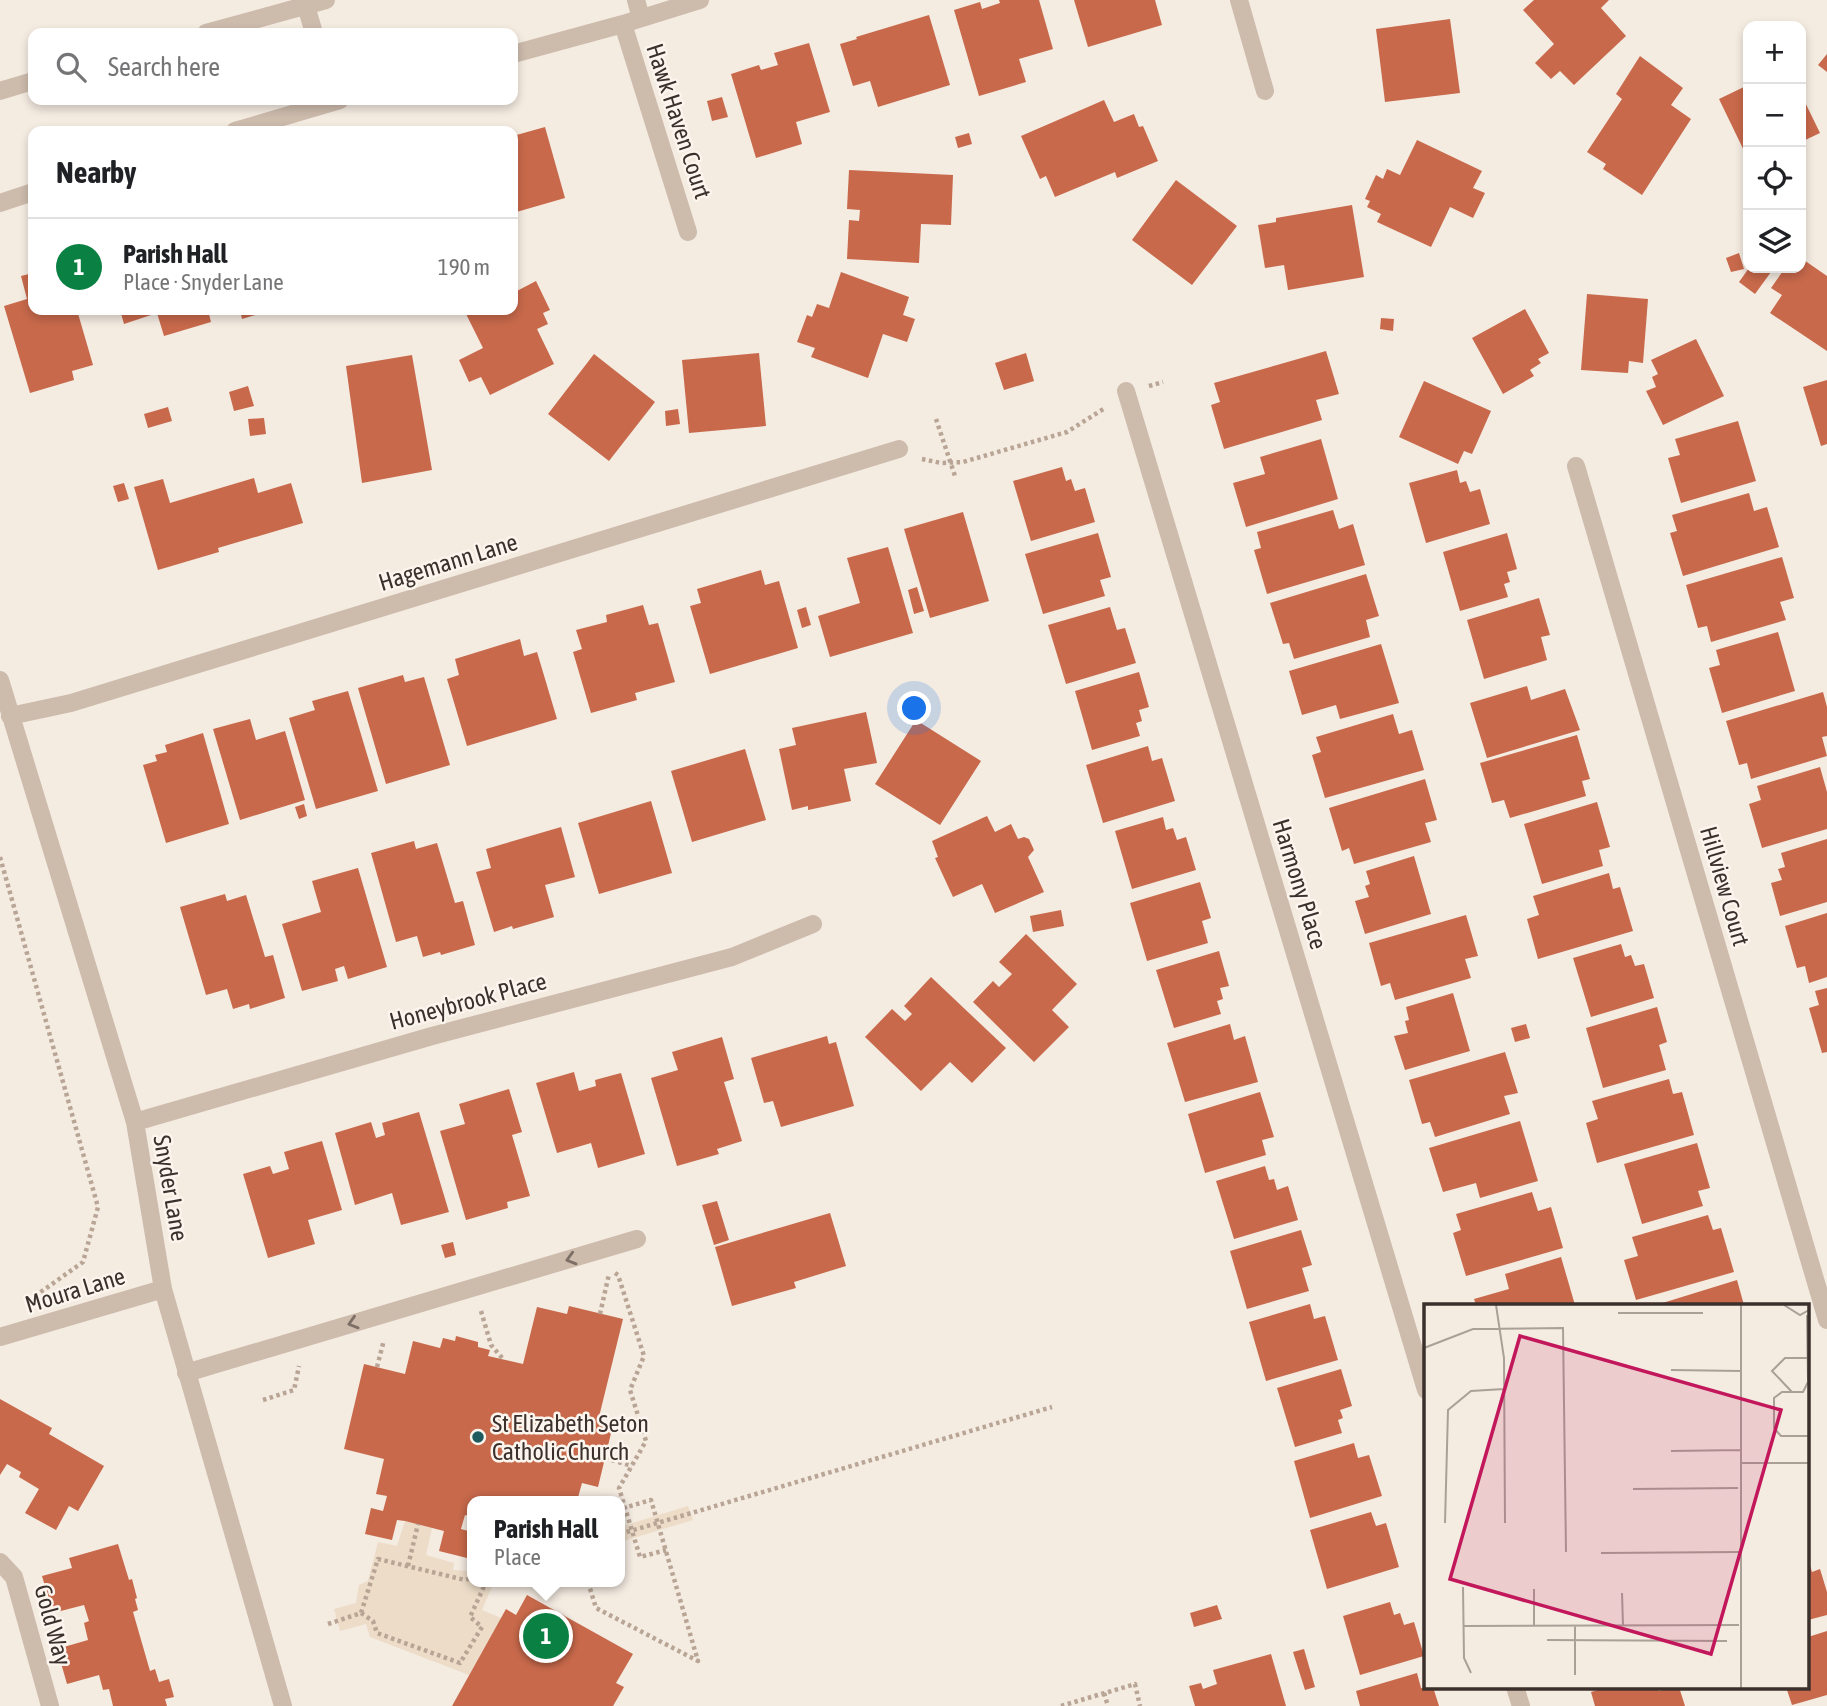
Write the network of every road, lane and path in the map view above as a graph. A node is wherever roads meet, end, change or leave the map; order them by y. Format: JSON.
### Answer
{"nodes":[{"id":1,"x":326,"y":0,"type":"edge"},
{"id":2,"x":636,"y":0,"type":"edge"},
{"id":3,"x":700,"y":0,"type":"edge"},
{"id":4,"x":1239,"y":0,"type":"edge"},
{"id":5,"x":306,"y":6,"type":"junction"},
{"id":6,"x":640,"y":18,"type":"junction"},
{"id":7,"x":623,"y":24,"type":"junction"},
{"id":8,"x":225,"y":28,"type":"edge"},
{"id":9,"x":313,"y":28,"type":"edge"},
{"id":10,"x":518,"y":53,"type":"edge"},
{"id":11,"x":28,"y":83,"type":"edge"},
{"id":12,"x":0,"y":91,"type":"edge"},
{"id":13,"x":1265,"y":91,"type":"dead end"},
{"id":14,"x":319,"y":105,"type":"edge"},
{"id":15,"x":251,"y":126,"type":"edge"},
{"id":16,"x":28,"y":194,"type":"edge"},
{"id":17,"x":0,"y":202,"type":"edge"},
{"id":18,"x":688,"y":232,"type":"dead end"},
{"id":19,"x":1126,"y":391,"type":"joint"},
{"id":20,"x":936,"y":419,"type":"dead end"},
{"id":21,"x":899,"y":449,"type":"joint"},
{"id":22,"x":950,"y":463,"type":"junction"},
{"id":23,"x":1576,"y":466,"type":"dead end"},
{"id":24,"x":955,"y":476,"type":"dead end"},
{"id":25,"x":0,"y":680,"type":"edge"},
{"id":26,"x":10,"y":716,"type":"junction"},
{"id":27,"x":0,"y":857,"type":"edge"},
{"id":28,"x":813,"y":924,"type":"dead end"},
{"id":29,"x":135,"y":1122,"type":"junction"},
{"id":30,"x":637,"y":1239,"type":"dead end"},
{"id":31,"x":599,"y":1270,"type":"dead end"},
{"id":32,"x":610,"y":1270,"type":"junction"},
{"id":33,"x":163,"y":1289,"type":"junction"},
{"id":34,"x":30,"y":1299,"type":"dead end"},
{"id":35,"x":479,"y":1304,"type":"dead end"},
{"id":36,"x":600,"y":1314,"type":"dead end"},
{"id":37,"x":1827,"y":1320,"type":"edge"},
{"id":38,"x":396,"y":1336,"type":"dead end"},
{"id":39,"x":0,"y":1337,"type":"edge"},
{"id":40,"x":384,"y":1339,"type":"junction"},
{"id":41,"x":372,"y":1343,"type":"dead end"},
{"id":42,"x":503,"y":1360,"type":"dead end"},
{"id":43,"x":311,"y":1361,"type":"dead end"},
{"id":44,"x":377,"y":1367,"type":"dead end"},
{"id":45,"x":186,"y":1373,"type":"junction"},
{"id":46,"x":1424,"y":1383,"type":"edge"},
{"id":47,"x":263,"y":1400,"type":"dead end"},
{"id":48,"x":1052,"y":1407,"type":"dead end"},
{"id":49,"x":605,"y":1458,"type":"dead end"},
{"id":50,"x":632,"y":1466,"type":"junction"},
{"id":51,"x":621,"y":1496,"type":"edge"},
{"id":52,"x":625,"y":1507,"type":"edge"},
{"id":53,"x":625,"y":1515,"type":"edge"},
{"id":54,"x":658,"y":1523,"type":"junction"},
{"id":55,"x":418,"y":1524,"type":"dead end"},
{"id":56,"x":632,"y":1531,"type":"junction"},
{"id":57,"x":625,"y":1533,"type":"edge"},
{"id":58,"x":666,"y":1550,"type":"junction"},
{"id":59,"x":0,"y":1562,"type":"edge"},
{"id":60,"x":408,"y":1566,"type":"junction"},
{"id":61,"x":467,"y":1579,"type":"edge"},
{"id":62,"x":484,"y":1587,"type":"edge"},
{"id":63,"x":590,"y":1587,"type":"edge"},
{"id":64,"x":361,"y":1613,"type":"junction"},
{"id":65,"x":328,"y":1624,"type":"dead end"},
{"id":66,"x":1515,"y":1688,"type":"edge"},
{"id":67,"x":1104,"y":1693,"type":"junction"},
{"id":68,"x":50,"y":1706,"type":"edge"},
{"id":69,"x":283,"y":1706,"type":"edge"},
{"id":70,"x":1061,"y":1706,"type":"edge"},
{"id":71,"x":1108,"y":1706,"type":"edge"},
{"id":72,"x":1140,"y":1706,"type":"edge"},
{"id":73,"x":1521,"y":1706,"type":"edge"}],
"edges":[{"from":1,"to":5,"type":"street"},
{"from":2,"to":6,"type":"street"},
{"from":3,"to":6,"type":"street"},
{"from":4,"to":13,"type":"street"},
{"from":5,"to":8,"type":"street"},
{"from":5,"to":9,"type":"street"},
{"from":6,"to":7,"type":"street"},
{"from":7,"to":10,"type":"street"},
{"from":7,"to":18,"type":"street","name":"Hawk Haven Court"},
{"from":11,"to":12,"type":"street"},
{"from":14,"to":15,"type":"street"},
{"from":16,"to":17,"type":"street"},
{"from":19,"to":22,"type":"path"},
{"from":19,"to":46,"type":"street","name":"Harmony Place"},
{"from":20,"to":22,"type":"path"},
{"from":21,"to":22,"type":"path"},
{"from":21,"to":26,"type":"street","name":"Hagemann Lane"},
{"from":22,"to":24,"type":"path"},
{"from":23,"to":37,"type":"street","name":"Hillview Court"},
{"from":25,"to":26,"type":"street","name":"Snyder Lane"},
{"from":26,"to":29,"type":"street","name":"Snyder Lane"},
{"from":27,"to":34,"type":"path"},
{"from":28,"to":29,"type":"street","name":"Honeybrook Place"},
{"from":29,"to":33,"type":"street","name":"Snyder Lane"},
{"from":30,"to":45,"type":"street","one_way":true},
{"from":31,"to":32,"type":"path"},
{"from":32,"to":36,"type":"path"},
{"from":32,"to":50,"type":"path"},
{"from":33,"to":39,"type":"street","name":"Moura Lane"},
{"from":33,"to":45,"type":"street","name":"Snyder Lane"},
{"from":35,"to":42,"type":"path"},
{"from":38,"to":40,"type":"path"},
{"from":40,"to":41,"type":"path"},
{"from":40,"to":44,"type":"path"},
{"from":43,"to":47,"type":"path"},
{"from":45,"to":69,"type":"street","name":"Snyder Lane"},
{"from":48,"to":54,"type":"path"},
{"from":49,"to":50,"type":"path"},
{"from":50,"to":51,"type":"path"},
{"from":52,"to":54,"type":"path"},
{"from":53,"to":56,"type":"path"},
{"from":54,"to":56,"type":"path"},
{"from":54,"to":58,"type":"path"},
{"from":55,"to":60,"type":"path"},
{"from":56,"to":57,"type":"path"},
{"from":56,"to":58,"type":"path"},
{"from":58,"to":63,"type":"path"},
{"from":59,"to":68,"type":"street","name":"Gold Way"},
{"from":60,"to":61,"type":"path"},
{"from":60,"to":64,"type":"path"},
{"from":62,"to":64,"type":"path"},
{"from":64,"to":65,"type":"path"},
{"from":66,"to":73,"type":"street"},
{"from":67,"to":70,"type":"path"},
{"from":67,"to":71,"type":"path"},
{"from":67,"to":72,"type":"path"}]}
